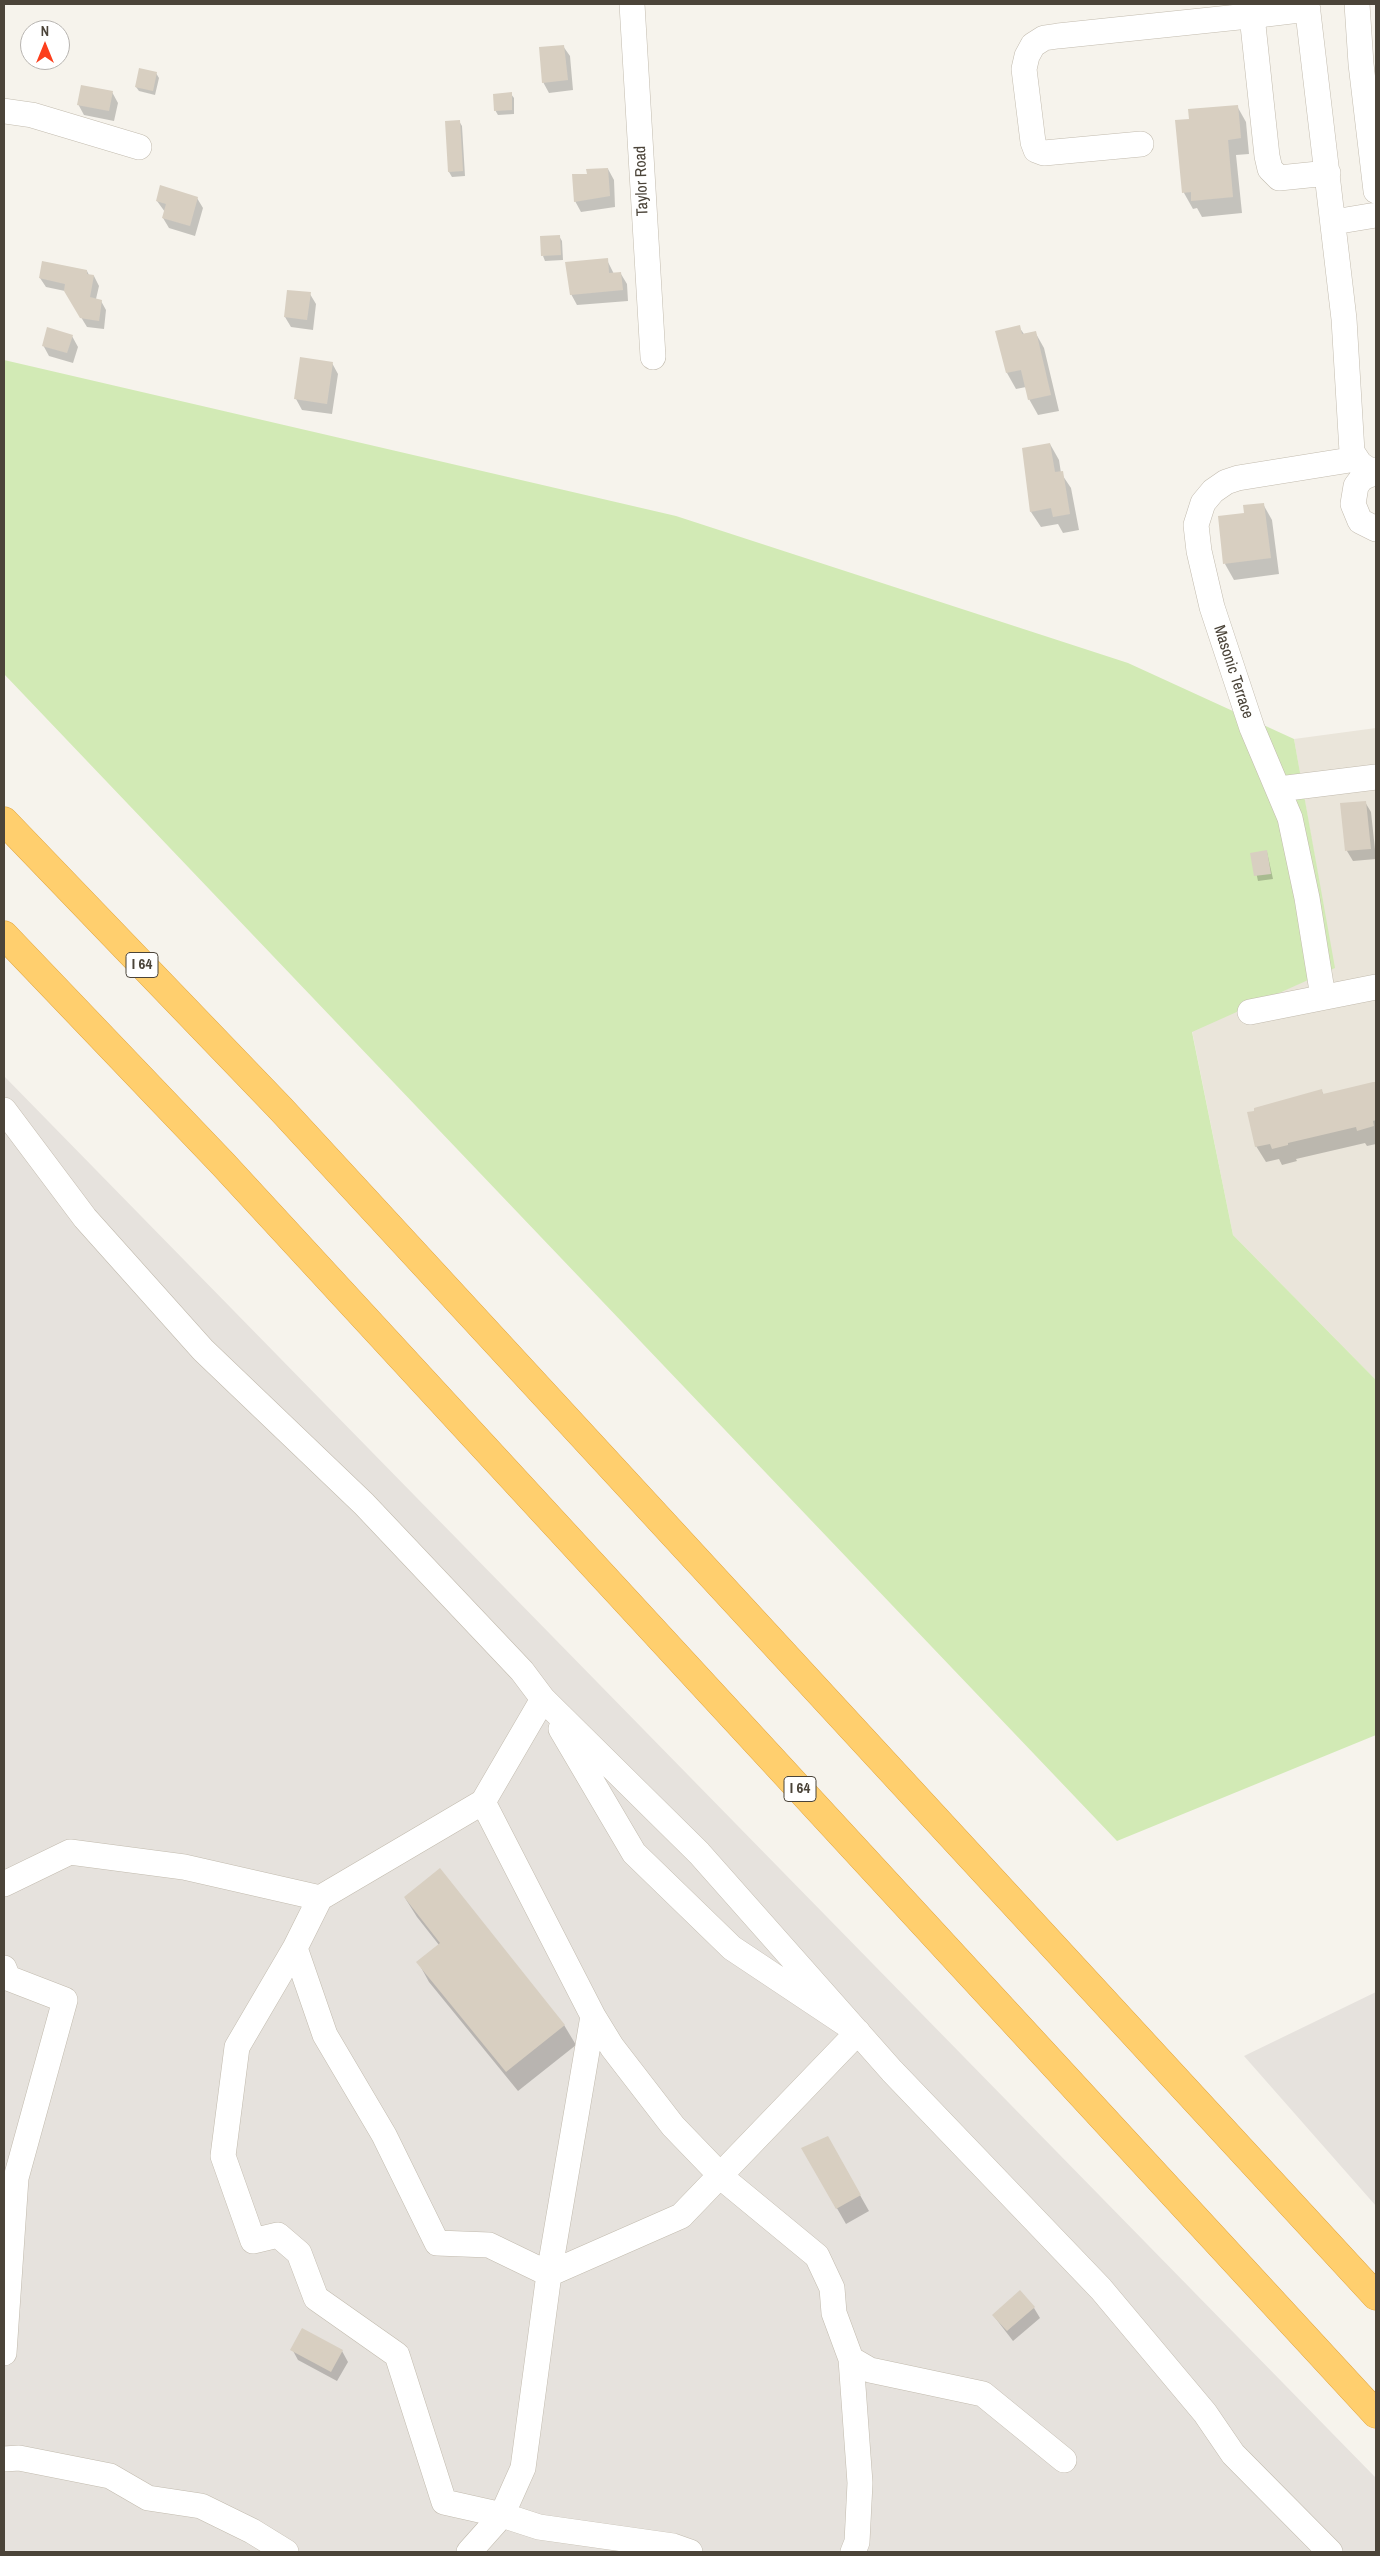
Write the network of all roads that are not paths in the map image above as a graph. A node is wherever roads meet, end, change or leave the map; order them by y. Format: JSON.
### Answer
{"nodes":[{"id":1,"x":632,"y":4,"type":"edge"},
{"id":2,"x":1357,"y":4,"type":"edge"},
{"id":3,"x":1307,"y":6,"type":"edge"},
{"id":4,"x":1258,"y":15,"type":"junction"},
{"id":5,"x":4,"y":111,"type":"edge"},
{"id":6,"x":1141,"y":144,"type":"dead end"},
{"id":7,"x":139,"y":147,"type":"dead end"},
{"id":8,"x":1328,"y":173,"type":"junction"},
{"id":9,"x":1376,"y":191,"type":"edge"},
{"id":10,"x":1376,"y":215,"type":"edge"},
{"id":11,"x":1334,"y":222,"type":"junction"},
{"id":12,"x":653,"y":357,"type":"dead end"},
{"id":13,"x":1370,"y":467,"type":"edge"},
{"id":14,"x":1376,"y":529,"type":"edge"},
{"id":15,"x":1376,"y":777,"type":"edge"},
{"id":16,"x":1279,"y":789,"type":"junction"},
{"id":17,"x":4,"y":821,"type":"edge"},
{"id":18,"x":4,"y":935,"type":"edge"},
{"id":19,"x":1376,"y":987,"type":"edge"},
{"id":20,"x":1322,"y":997,"type":"junction"},
{"id":21,"x":1250,"y":1012,"type":"dead end"},
{"id":22,"x":4,"y":1110,"type":"edge"},
{"id":23,"x":544,"y":1699,"type":"junction"},
{"id":24,"x":483,"y":1802,"type":"junction"},
{"id":25,"x":4,"y":1884,"type":"edge"},
{"id":26,"x":320,"y":1898,"type":"junction"},
{"id":27,"x":295,"y":1948,"type":"junction"},
{"id":28,"x":4,"y":1968,"type":"edge"},
{"id":29,"x":593,"y":2016,"type":"junction"},
{"id":30,"x":858,"y":2032,"type":"junction"},
{"id":31,"x":720,"y":2174,"type":"junction"},
{"id":32,"x":549,"y":2274,"type":"junction"},
{"id":33,"x":1376,"y":2296,"type":"edge"},
{"id":34,"x":4,"y":2353,"type":"edge"},
{"id":35,"x":851,"y":2359,"type":"junction"},
{"id":36,"x":1376,"y":2414,"type":"edge"},
{"id":37,"x":4,"y":2459,"type":"edge"},
{"id":38,"x":1064,"y":2460,"type":"dead end"},
{"id":39,"x":502,"y":2515,"type":"junction"},
{"id":40,"x":286,"y":2552,"type":"edge"},
{"id":41,"x":469,"y":2552,"type":"edge"},
{"id":42,"x":690,"y":2552,"type":"edge"},
{"id":43,"x":853,"y":2552,"type":"edge"},
{"id":44,"x":1330,"y":2552,"type":"edge"}],
"edges":[{"from":1,"to":12,"type":"street","name":"Taylor Road"},
{"from":2,"to":9,"type":"street"},
{"from":3,"to":4,"type":"street"},
{"from":3,"to":8,"type":"street"},
{"from":4,"to":6,"type":"street"},
{"from":4,"to":8,"type":"street"},
{"from":5,"to":7,"type":"street"},
{"from":8,"to":11,"type":"street"},
{"from":10,"to":11,"type":"street"},
{"from":11,"to":13,"type":"street"},
{"from":13,"to":14,"type":"street"},
{"from":13,"to":16,"type":"street","name":"Masonic Terrace"},
{"from":15,"to":16,"type":"street"},
{"from":16,"to":20,"type":"street","name":"Masonic Terrace"},
{"from":17,"to":33,"type":"highway","number":"I 64"},
{"from":18,"to":36,"type":"highway","number":"I 64"},
{"from":19,"to":20,"type":"street"},
{"from":20,"to":21,"type":"street"},
{"from":22,"to":23,"type":"street"},
{"from":23,"to":24,"type":"street"},
{"from":23,"to":30,"type":"street"},
{"from":23,"to":30,"type":"street"},
{"from":24,"to":26,"type":"street"},
{"from":24,"to":29,"type":"street"},
{"from":25,"to":26,"type":"street"},
{"from":26,"to":27,"type":"street"},
{"from":27,"to":32,"type":"street"},
{"from":27,"to":39,"type":"street"},
{"from":28,"to":34,"type":"street"},
{"from":29,"to":31,"type":"street"},
{"from":29,"to":32,"type":"street"},
{"from":30,"to":31,"type":"street"},
{"from":30,"to":44,"type":"street"},
{"from":31,"to":32,"type":"street"},
{"from":31,"to":35,"type":"street"},
{"from":32,"to":39,"type":"street"},
{"from":35,"to":38,"type":"street"},
{"from":35,"to":43,"type":"street"},
{"from":37,"to":40,"type":"street"},
{"from":39,"to":41,"type":"street"},
{"from":39,"to":42,"type":"street"}]}
